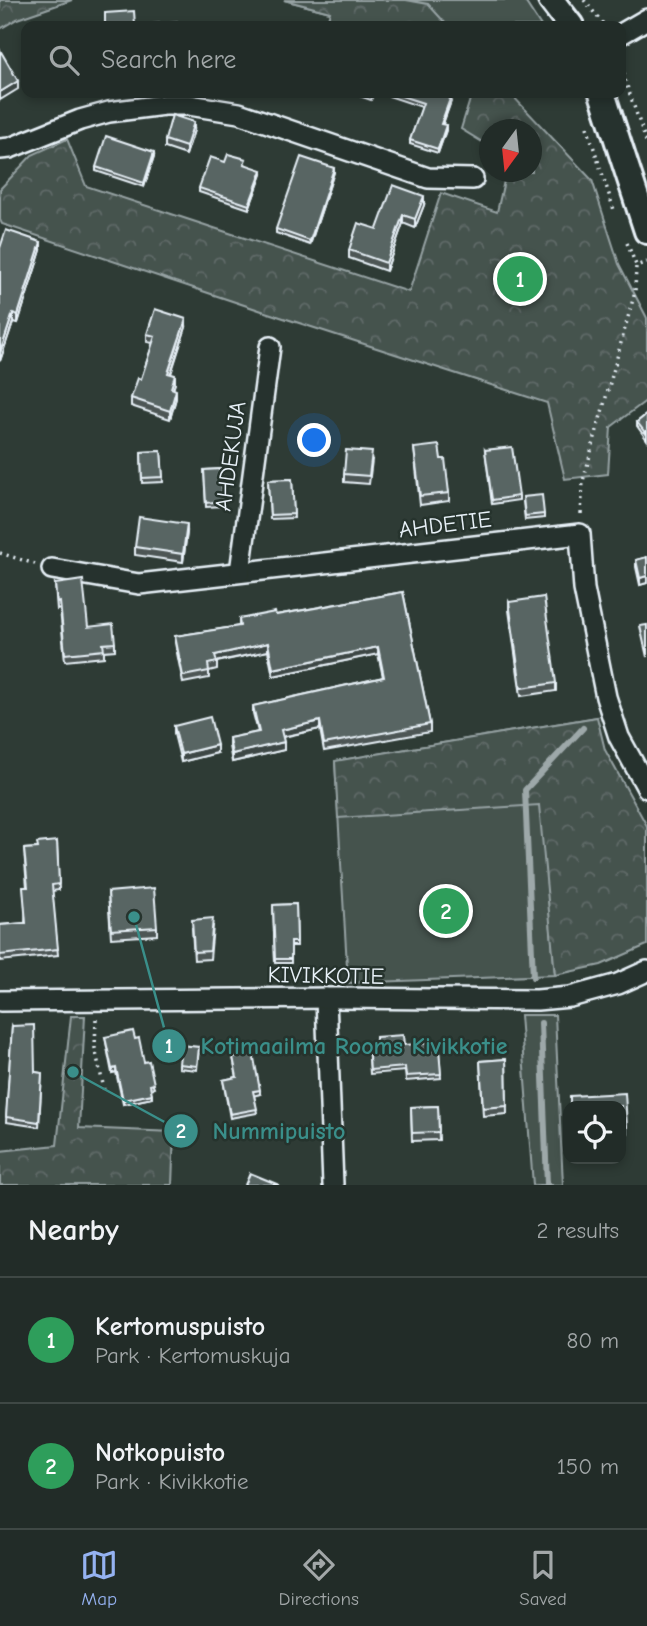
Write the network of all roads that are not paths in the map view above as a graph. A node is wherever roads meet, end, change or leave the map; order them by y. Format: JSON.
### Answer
{"nodes":[{"id":1,"x":551,"y":0,"type":"edge"},
{"id":2,"x":647,"y":19,"type":"edge"},
{"id":3,"x":567,"y":21,"type":"edge"},
{"id":4,"x":626,"y":31,"type":"edge"},
{"id":5,"x":604,"y":98,"type":"edge"},
{"id":6,"x":0,"y":149,"type":"edge"},
{"id":7,"x":473,"y":179,"type":"dead end"},
{"id":8,"x":647,"y":231,"type":"edge"},
{"id":9,"x":271,"y":347,"type":"dead end"},
{"id":10,"x":52,"y":569,"type":"road end"},
{"id":11,"x":240,"y":572,"type":"junction"},
{"id":12,"x":647,"y":788,"type":"edge"},
{"id":13,"x":647,"y":971,"type":"edge"},
{"id":14,"x":326,"y":998,"type":"junction"},
{"id":15,"x":0,"y":1001,"type":"edge"},
{"id":16,"x":333,"y":1185,"type":"edge"}],
"edges":[{"from":1,"to":3,"type":"street"},
{"from":2,"to":4,"type":"street"},
{"from":5,"to":8,"type":"street"},
{"from":6,"to":7,"type":"street"},
{"from":9,"to":11,"type":"street","name":"AHDEKUJA"},
{"from":10,"to":11,"type":"street","name":"AHDETIE"},
{"from":11,"to":12,"type":"street","name":"AHDETIE"},
{"from":13,"to":14,"type":"street","name":"KIVIKKOTIE"},
{"from":14,"to":15,"type":"street","name":"KIVIKKOTIE"},
{"from":14,"to":16,"type":"street"}]}
